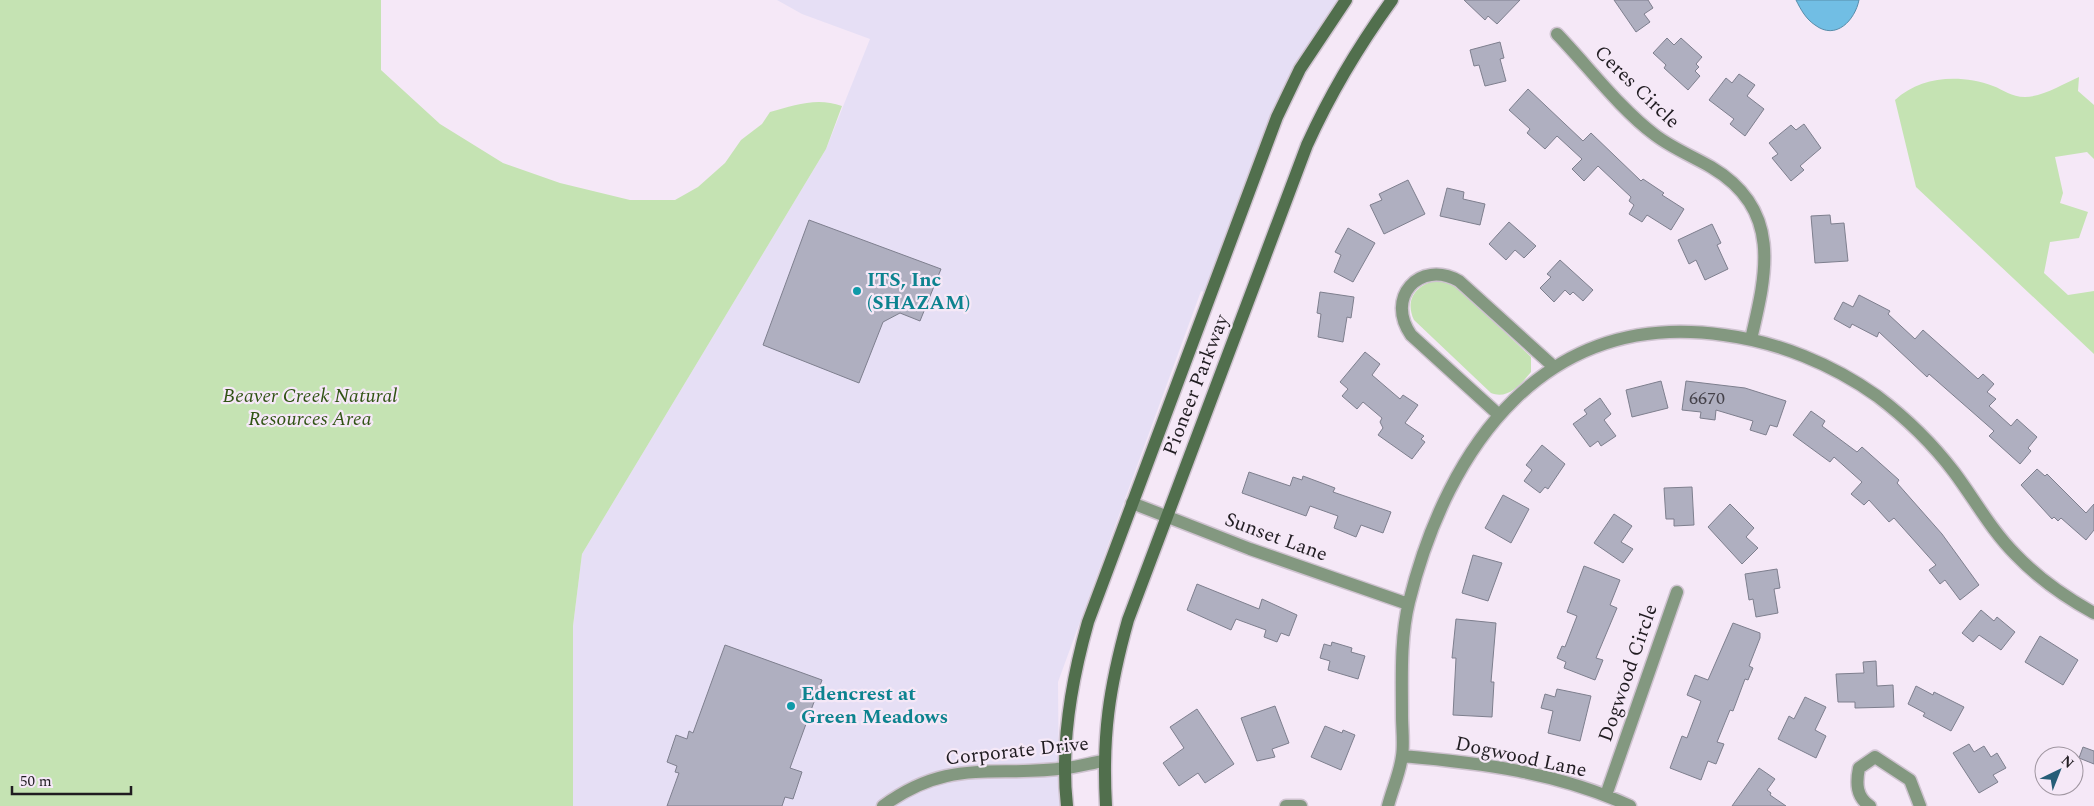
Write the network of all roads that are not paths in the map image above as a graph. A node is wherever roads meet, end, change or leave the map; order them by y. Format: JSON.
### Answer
{"nodes":[{"id":1,"x":1346,"y":0,"type":"edge"},
{"id":2,"x":1392,"y":0,"type":"edge"},
{"id":3,"x":1557,"y":34,"type":"dead end"},
{"id":4,"x":1751,"y":339,"type":"junction"},
{"id":5,"x":1554,"y":367,"type":"junction"},
{"id":6,"x":1499,"y":415,"type":"junction"},
{"id":7,"x":1132,"y":503,"type":"junction"},
{"id":8,"x":1167,"y":515,"type":"junction"},
{"id":9,"x":1677,"y":592,"type":"dead end"},
{"id":10,"x":1408,"y":604,"type":"junction"},
{"id":11,"x":2094,"y":613,"type":"edge"},
{"id":12,"x":1402,"y":756,"type":"junction"},
{"id":13,"x":1103,"y":761,"type":"junction"},
{"id":14,"x":1065,"y":768,"type":"junction"},
{"id":15,"x":1606,"y":795,"type":"junction"},
{"id":16,"x":883,"y":806,"type":"edge"},
{"id":17,"x":1068,"y":806,"type":"edge"},
{"id":18,"x":1106,"y":806,"type":"edge"},
{"id":19,"x":1286,"y":806,"type":"edge"},
{"id":20,"x":1301,"y":806,"type":"edge"},
{"id":21,"x":1388,"y":806,"type":"edge"},
{"id":22,"x":1630,"y":806,"type":"edge"},
{"id":23,"x":1870,"y":806,"type":"edge"},
{"id":24,"x":1920,"y":806,"type":"edge"}],
"edges":[{"from":1,"to":7,"type":"street","name":"Pioneer Parkway"},
{"from":2,"to":8,"type":"street","name":"Pioneer Parkway"},
{"from":3,"to":4,"type":"street","name":"Ceres Circle"},
{"from":4,"to":5,"type":"street"},
{"from":4,"to":11,"type":"street"},
{"from":5,"to":6,"type":"street"},
{"from":5,"to":6,"type":"street"},
{"from":6,"to":10,"type":"street"},
{"from":7,"to":8,"type":"street","name":"Sunset Lane"},
{"from":7,"to":14,"type":"street","name":"Pioneer Parkway"},
{"from":8,"to":10,"type":"street","name":"Sunset Lane"},
{"from":8,"to":13,"type":"street","name":"Pioneer Parkway"},
{"from":9,"to":15,"type":"street","name":"Dogwood Circle"},
{"from":10,"to":12,"type":"street"},
{"from":12,"to":15,"type":"street","name":"Dogwood Lane"},
{"from":12,"to":21,"type":"street"},
{"from":13,"to":14,"type":"street","name":"Corporate Drive"},
{"from":13,"to":18,"type":"street","name":"Pioneer Parkway"},
{"from":14,"to":16,"type":"street","name":"Corporate Drive"},
{"from":14,"to":17,"type":"street","name":"Pioneer Parkway"},
{"from":15,"to":22,"type":"street","name":"Dogwood Lane"},
{"from":19,"to":20,"type":"street"},
{"from":23,"to":24,"type":"street"}]}
